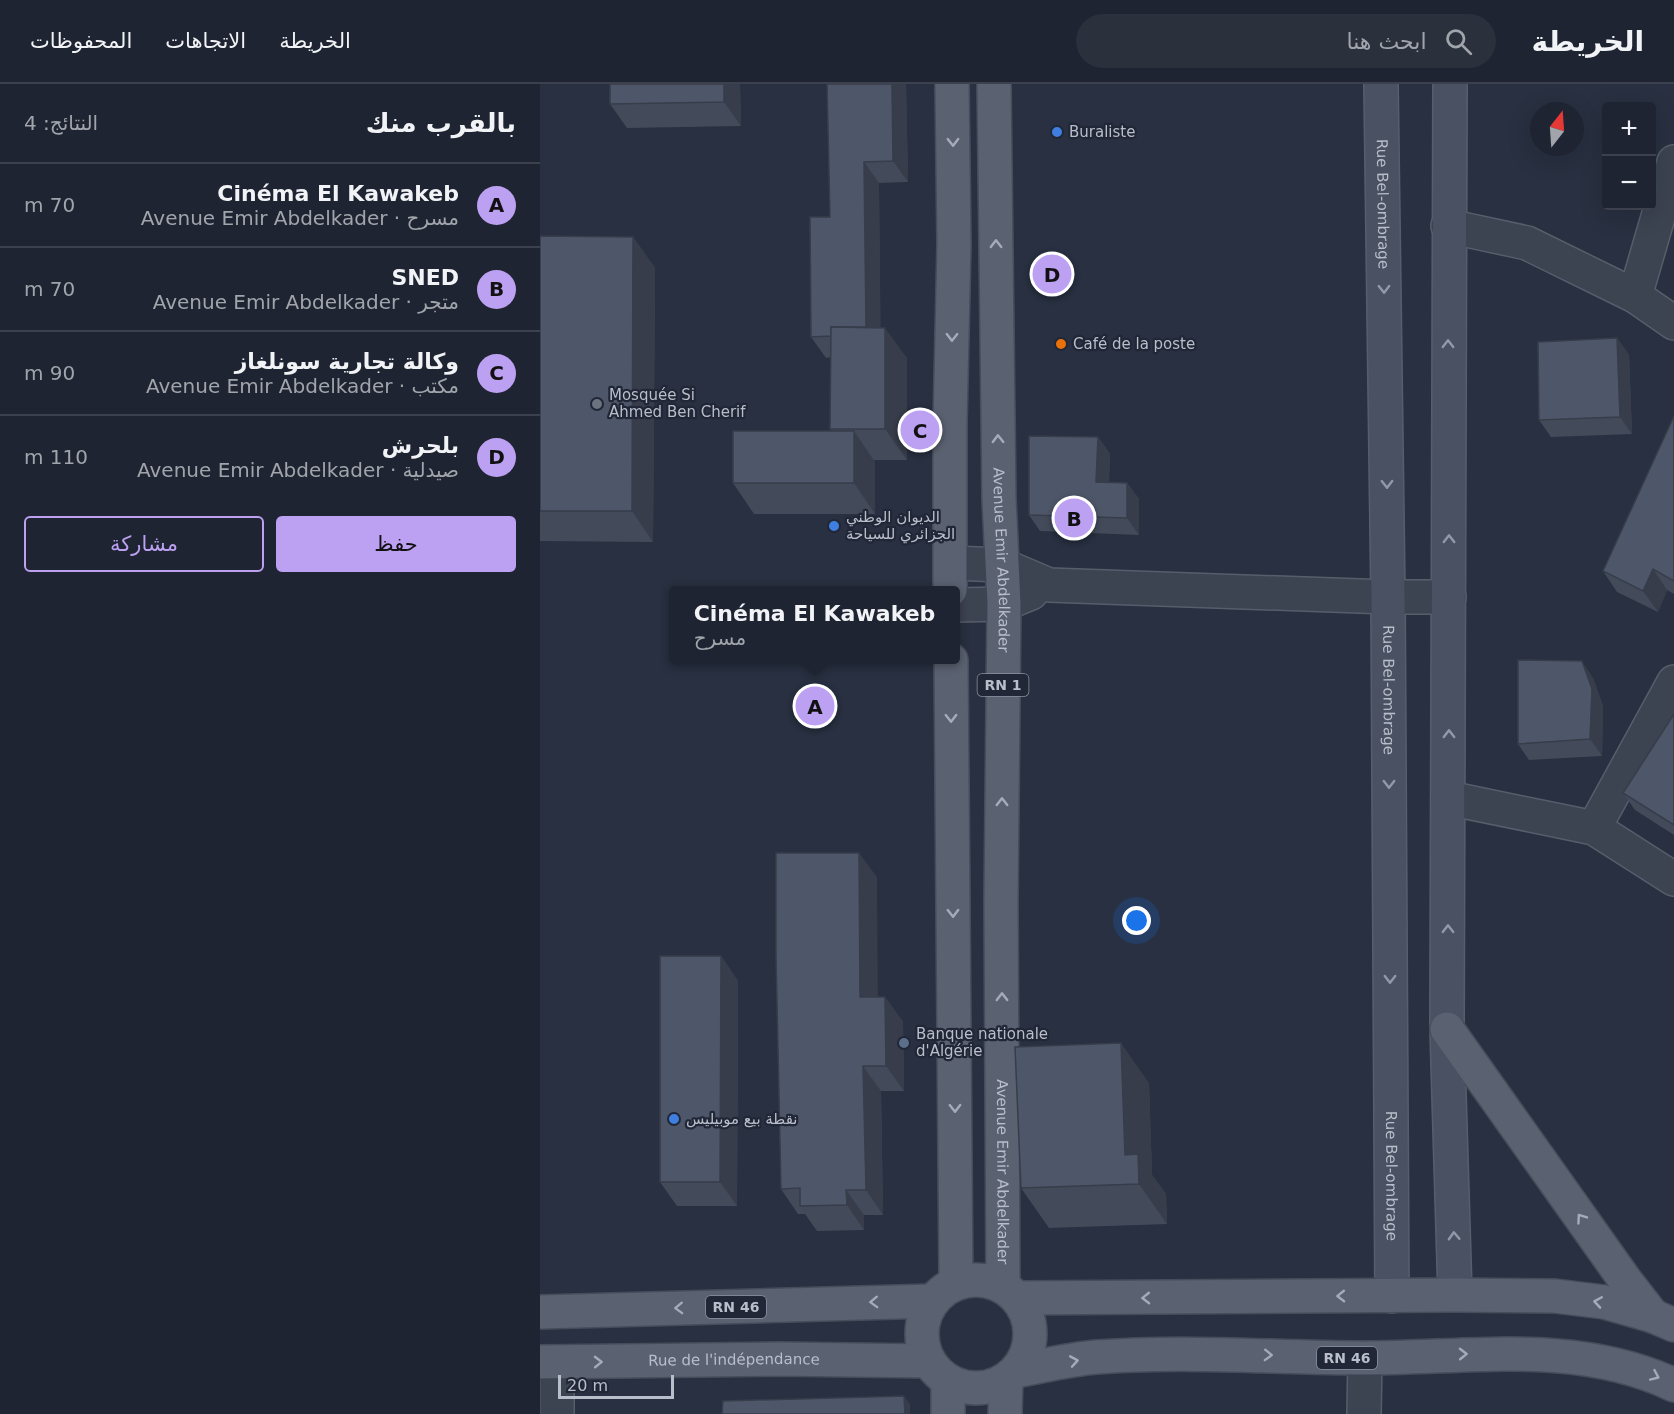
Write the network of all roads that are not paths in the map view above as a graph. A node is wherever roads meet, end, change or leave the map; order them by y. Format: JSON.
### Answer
{"nodes":[{"id":1,"x":952,"y":84,"type":"edge"},
{"id":2,"x":994,"y":84,"type":"edge"},
{"id":3,"x":1382,"y":84,"type":"edge"},
{"id":4,"x":1450,"y":84,"type":"edge"},
{"id":5,"x":1674,"y":162,"type":"edge"},
{"id":6,"x":1448,"y":226,"type":"junction"},
{"id":7,"x":1635,"y":296,"type":"junction"},
{"id":8,"x":1674,"y":323,"type":"edge"},
{"id":9,"x":1002,"y":565,"type":"junction"},
{"id":10,"x":951,"y":577,"type":"edge"},
{"id":11,"x":1049,"y":585,"type":"junction"},
{"id":12,"x":1388,"y":597,"type":"junction"},
{"id":13,"x":1449,"y":597,"type":"junction"},
{"id":14,"x":1004,"y":604,"type":"junction"},
{"id":15,"x":960,"y":605,"type":"edge"},
{"id":16,"x":951,"y":664,"type":"edge"},
{"id":17,"x":1674,"y":682,"type":"edge"},
{"id":18,"x":1448,"y":798,"type":"junction"},
{"id":19,"x":1594,"y":828,"type":"junction"},
{"id":20,"x":1674,"y":879,"type":"edge"},
{"id":21,"x":1447,"y":1029,"type":"junction"},
{"id":22,"x":944,"y":1292,"type":"junction"},
{"id":23,"x":1010,"y":1293,"type":"junction"},
{"id":24,"x":1455,"y":1295,"type":"junction"},
{"id":25,"x":1392,"y":1296,"type":"junction"},
{"id":26,"x":540,"y":1312,"type":"edge"},
{"id":27,"x":1664,"y":1320,"type":"edge"},
{"id":28,"x":1365,"y":1358,"type":"junction"},
{"id":29,"x":548,"y":1363,"type":"edge"},
{"id":30,"x":938,"y":1371,"type":"junction"},
{"id":31,"x":1011,"y":1375,"type":"junction"},
{"id":32,"x":1674,"y":1385,"type":"edge"},
{"id":33,"x":556,"y":1414,"type":"edge"},
{"id":34,"x":948,"y":1414,"type":"edge"},
{"id":35,"x":1005,"y":1414,"type":"edge"},
{"id":36,"x":1364,"y":1414,"type":"edge"}],
"edges":[{"from":1,"to":10,"type":"main road","one_way":true},
{"from":9,"to":2,"type":"main road","name":"Avenue Emir Abdelkader","number":"RN 1","one_way":true},
{"from":3,"to":12,"type":"street","name":"Rue Bel-ombrage","one_way":true},
{"from":4,"to":6,"type":"street"},
{"from":5,"to":7,"type":"street"},
{"from":6,"to":7,"type":"street"},
{"from":13,"to":6,"type":"street","one_way":true},
{"from":7,"to":8,"type":"street"},
{"from":9,"to":10,"type":"street"},
{"from":9,"to":11,"type":"street"},
{"from":9,"to":14,"type":"main road","name":"Avenue Emir Abdelkader","number":"RN 1"},
{"from":11,"to":12,"type":"street"},
{"from":11,"to":14,"type":"street"},
{"from":12,"to":13,"type":"street"},
{"from":12,"to":25,"type":"street","name":"Rue Bel-ombrage","one_way":true},
{"from":18,"to":13,"type":"street","one_way":true},
{"from":14,"to":15,"type":"street"},
{"from":23,"to":14,"type":"main road","name":"Avenue Emir Abdelkader","number":"RN 1","one_way":true},
{"from":16,"to":22,"type":"main road","one_way":true},
{"from":17,"to":19,"type":"street"},
{"from":18,"to":19,"type":"street"},
{"from":21,"to":18,"type":"street","one_way":true},
{"from":19,"to":20,"type":"street"},
{"from":24,"to":21,"type":"street","one_way":true},
{"from":27,"to":21,"type":"main road","one_way":true},
{"from":22,"to":23,"type":"main road"},
{"from":22,"to":26,"type":"main road","number":"RN 46","one_way":true},
{"from":22,"to":30,"type":"main road"},
{"from":25,"to":23,"type":"main road","one_way":true},
{"from":23,"to":31,"type":"main road"},
{"from":24,"to":25,"type":"main road"},
{"from":27,"to":24,"type":"main road","one_way":true},
{"from":31,"to":28,"type":"main road","number":"RN 46","one_way":true},
{"from":28,"to":32,"type":"main road","number":"RN 46","one_way":true},
{"from":28,"to":36,"type":"street"},
{"from":29,"to":30,"type":"main road","name":"Rue de l'indépendance","one_way":true},
{"from":29,"to":33,"type":"street"},
{"from":30,"to":31,"type":"main road"},
{"from":30,"to":34,"type":"main road"},
{"from":31,"to":35,"type":"main road"}]}
